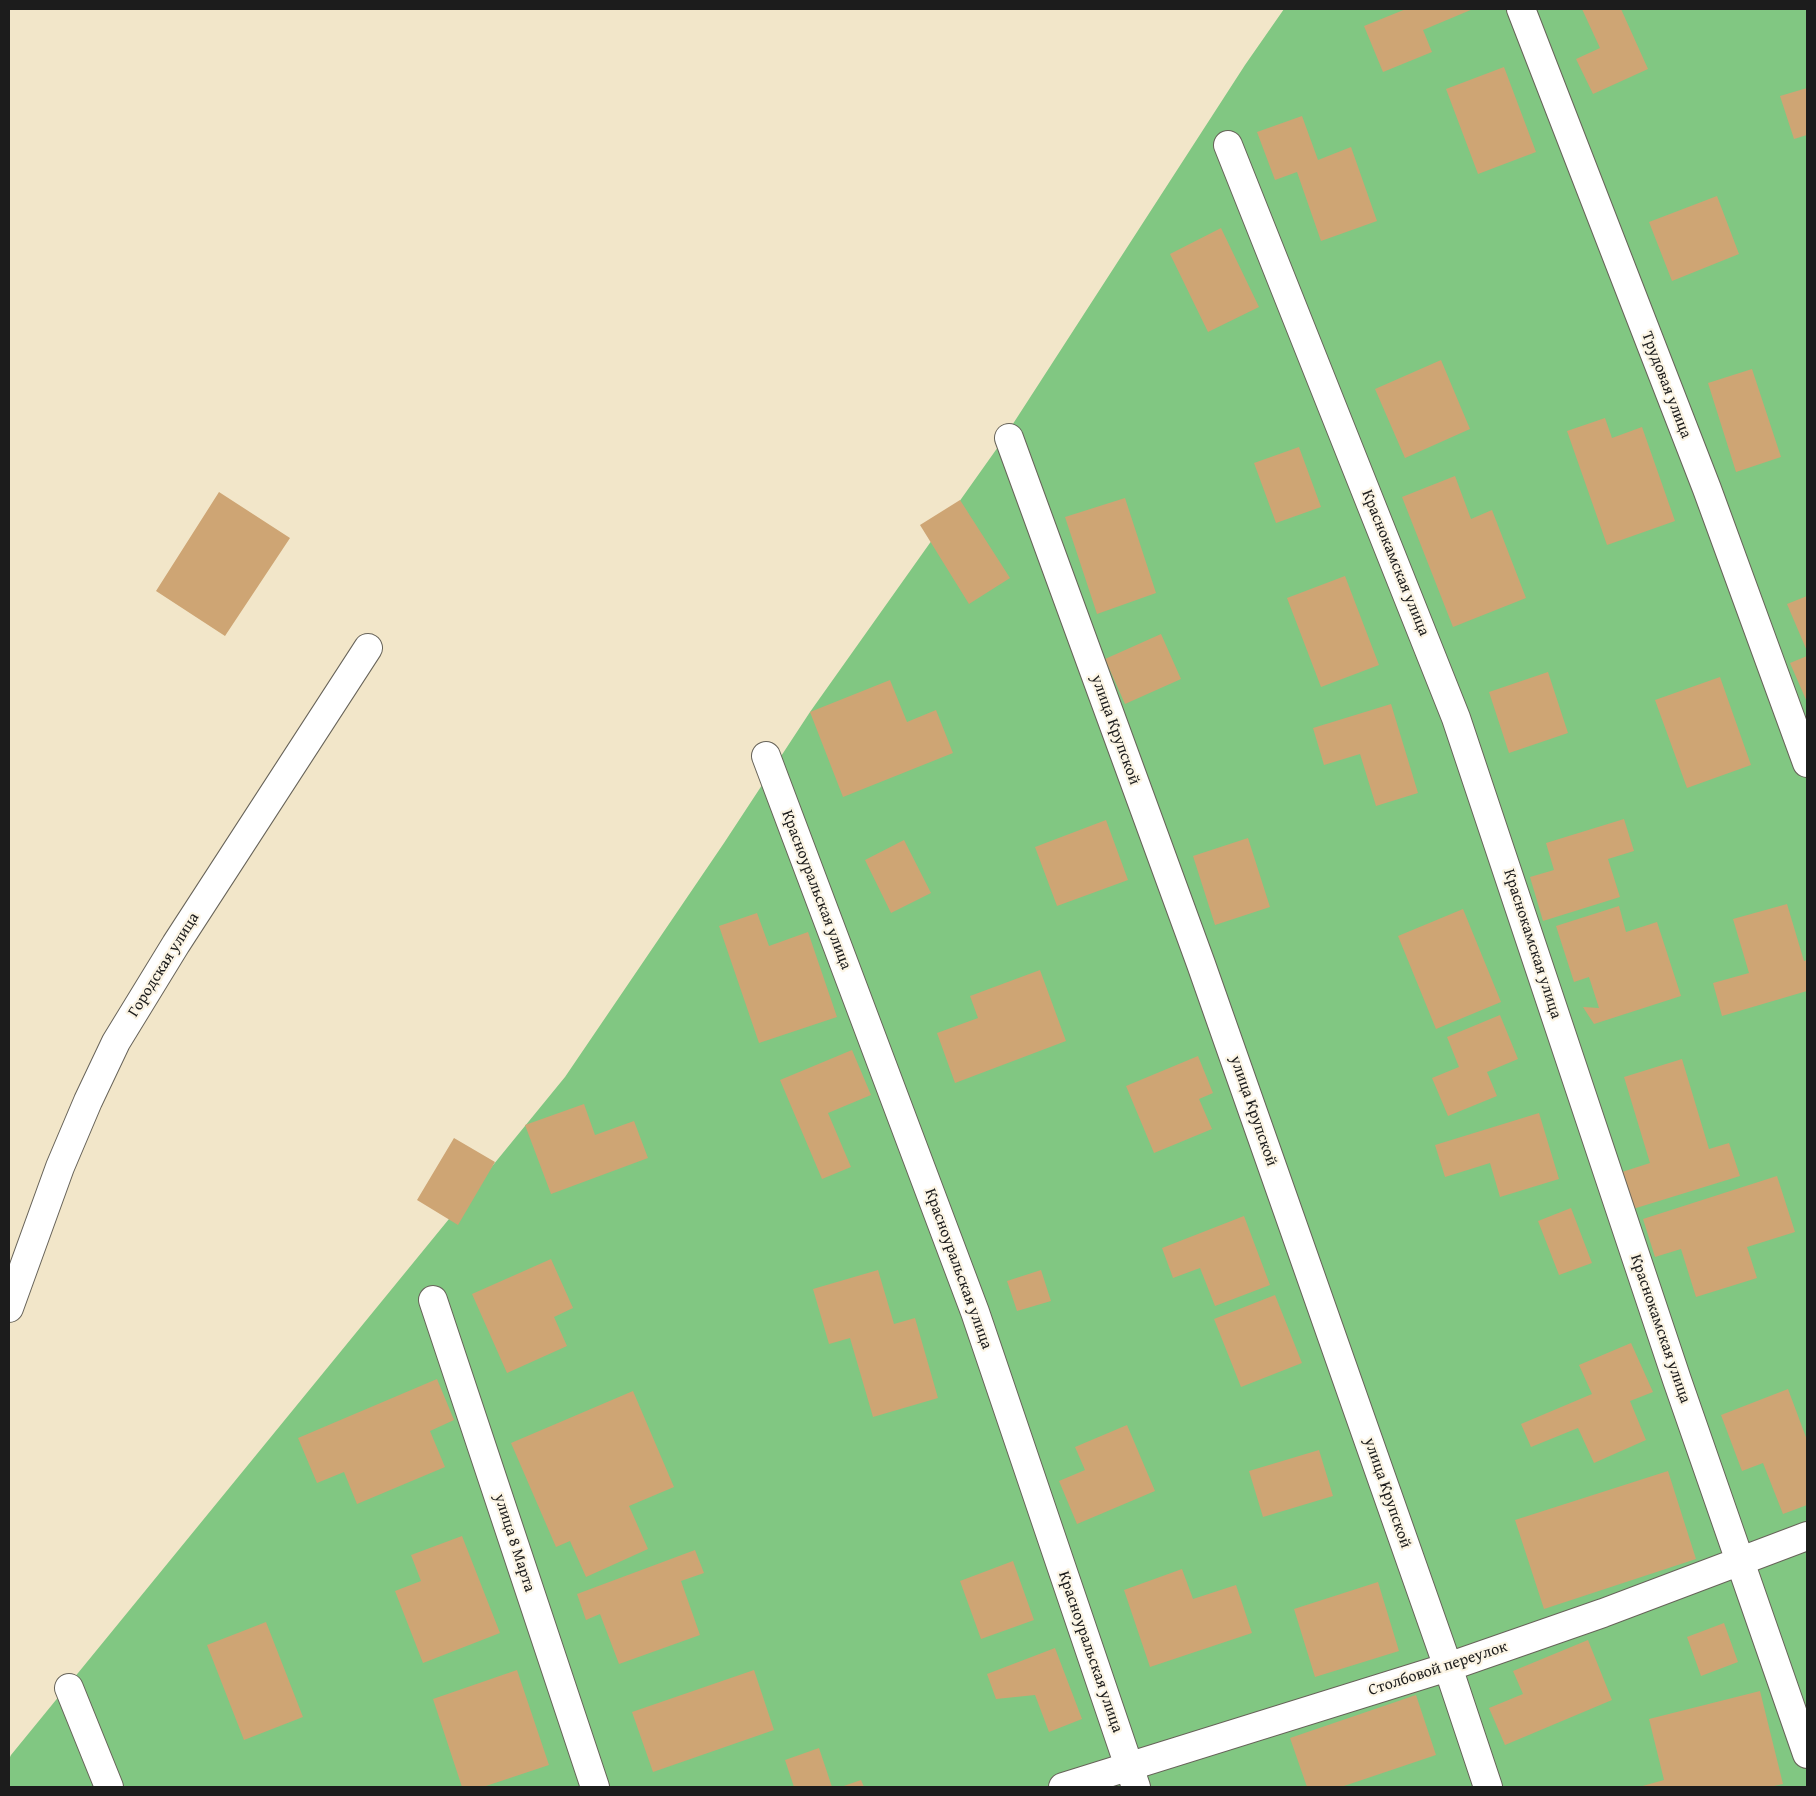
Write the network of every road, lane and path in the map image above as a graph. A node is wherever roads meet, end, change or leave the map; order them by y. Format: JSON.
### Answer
{"nodes":[{"id":1,"x":1521,"y":9,"type":"edge"},
{"id":2,"x":1228,"y":145,"type":"dead end"},
{"id":3,"x":1009,"y":438,"type":"dead end"},
{"id":4,"x":368,"y":648,"type":"dead end"},
{"id":5,"x":766,"y":756,"type":"dead end"},
{"id":6,"x":1807,"y":763,"type":"edge"},
{"id":7,"x":433,"y":1300,"type":"dead end"},
{"id":8,"x":9,"y":1308,"type":"edge"},
{"id":9,"x":1807,"y":1536,"type":"edge"},
{"id":10,"x":1741,"y":1562,"type":"junction"},
{"id":11,"x":1448,"y":1667,"type":"junction"},
{"id":12,"x":69,"y":1688,"type":"dead end"},
{"id":13,"x":1807,"y":1754,"type":"edge"},
{"id":14,"x":1132,"y":1777,"type":"edge"},
{"id":15,"x":109,"y":1787,"type":"edge"},
{"id":16,"x":595,"y":1787,"type":"edge"},
{"id":17,"x":1063,"y":1787,"type":"edge"},
{"id":18,"x":1488,"y":1787,"type":"edge"}],
"edges":[{"from":1,"to":6,"type":"street","name":"Трудовая улица"},
{"from":2,"to":10,"type":"street","name":"Краснокамская улица"},
{"from":3,"to":11,"type":"street","name":"улица Крупской"},
{"from":4,"to":8,"type":"street","name":"Городская улица"},
{"from":5,"to":14,"type":"street","name":"Красноуральская улица"},
{"from":7,"to":16,"type":"street","name":"улица 8 Марта"},
{"from":9,"to":10,"type":"street","name":"Столбовой переулок"},
{"from":10,"to":11,"type":"street","name":"Столбовой переулок"},
{"from":10,"to":13,"type":"street","name":"Краснокамская улица"},
{"from":11,"to":14,"type":"street","name":"Столбовой переулок"},
{"from":11,"to":18,"type":"street","name":"улица Крупской"},
{"from":12,"to":15,"type":"street"},
{"from":14,"to":17,"type":"street","name":"Столбовой переулок"}]}
